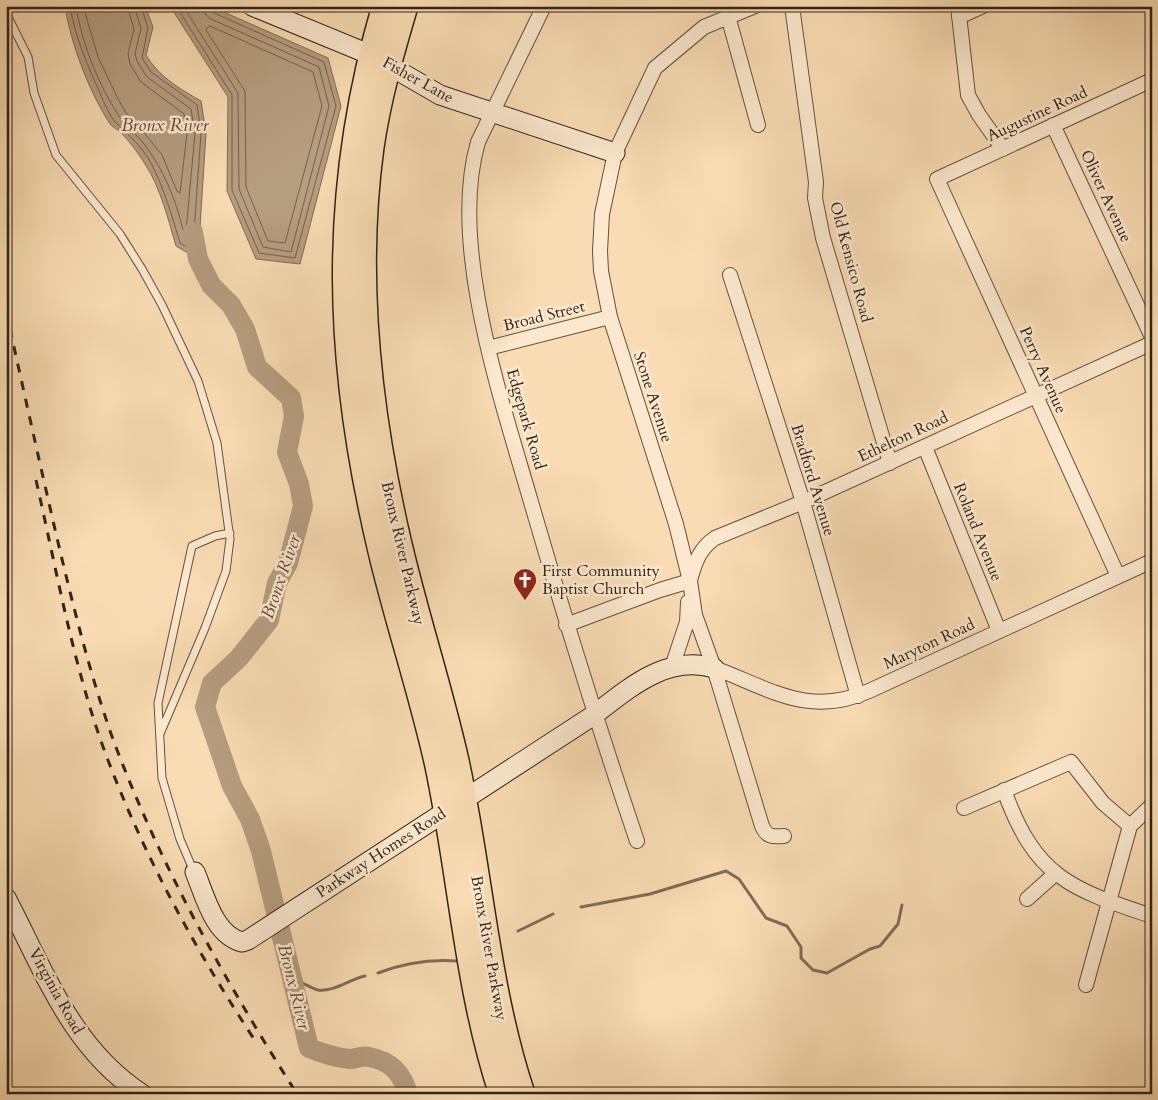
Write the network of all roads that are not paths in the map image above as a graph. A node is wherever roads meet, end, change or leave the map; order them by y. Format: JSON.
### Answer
{"nodes":[{"id":1,"x":252,"y":6,"type":"edge"},
{"id":2,"x":385,"y":6,"type":"edge"},
{"id":3,"x":405,"y":6,"type":"edge"},
{"id":4,"x":544,"y":6,"type":"edge"},
{"id":5,"x":755,"y":6,"type":"edge"},
{"id":6,"x":792,"y":6,"type":"edge"},
{"id":7,"x":983,"y":6,"type":"edge"},
{"id":8,"x":959,"y":12,"type":"edge"},
{"id":9,"x":6,"y":13,"type":"edge"},
{"id":10,"x":728,"y":16,"type":"junction"},
{"id":11,"x":380,"y":59,"type":"junction"},
{"id":12,"x":1152,"y":80,"type":"edge"},
{"id":13,"x":494,"y":114,"type":"junction"},
{"id":14,"x":758,"y":125,"type":"dead end"},
{"id":15,"x":1053,"y":125,"type":"junction"},
{"id":16,"x":1003,"y":149,"type":"junction"},
{"id":17,"x":615,"y":152,"type":"junction"},
{"id":18,"x":937,"y":179,"type":"joint"},
{"id":19,"x":730,"y":276,"type":"dead end"},
{"id":20,"x":610,"y":317,"type":"junction"},
{"id":21,"x":1152,"y":337,"type":"edge"},
{"id":22,"x":1152,"y":343,"type":"edge"},
{"id":23,"x":488,"y":348,"type":"junction"},
{"id":24,"x":1035,"y":396,"type":"junction"},
{"id":25,"x":925,"y":447,"type":"junction"},
{"id":26,"x":890,"y":463,"type":"junction"},
{"id":27,"x":803,"y":502,"type":"junction"},
{"id":28,"x":230,"y":533,"type":"junction"},
{"id":29,"x":1152,"y":561,"type":"edge"},
{"id":30,"x":1118,"y":576,"type":"junction"},
{"id":31,"x":690,"y":581,"type":"junction"},
{"id":32,"x":566,"y":625,"type":"junction"},
{"id":33,"x":999,"y":631,"type":"junction"},
{"id":34,"x":672,"y":667,"type":"junction"},
{"id":35,"x":714,"y":668,"type":"junction"},
{"id":36,"x":858,"y":696,"type":"junction"},
{"id":37,"x":594,"y":716,"type":"junction"},
{"id":38,"x":160,"y":734,"type":"junction"},
{"id":39,"x":1004,"y":790,"type":"junction"},
{"id":40,"x":455,"y":805,"type":"junction"},
{"id":41,"x":1152,"y":805,"type":"edge"},
{"id":42,"x":964,"y":808,"type":"dead end"},
{"id":43,"x":1130,"y":826,"type":"junction"},
{"id":44,"x":784,"y":836,"type":"dead end"},
{"id":45,"x":637,"y":841,"type":"dead end"},
{"id":46,"x":195,"y":872,"type":"joint"},
{"id":47,"x":1055,"y":874,"type":"junction"},
{"id":48,"x":6,"y":898,"type":"edge"},
{"id":49,"x":1027,"y":900,"type":"dead end"},
{"id":50,"x":1108,"y":901,"type":"junction"},
{"id":51,"x":1152,"y":916,"type":"edge"},
{"id":52,"x":1086,"y":985,"type":"dead end"},
{"id":53,"x":142,"y":1094,"type":"edge"},
{"id":54,"x":502,"y":1094,"type":"edge"},
{"id":55,"x":522,"y":1094,"type":"edge"}],
"edges":[{"from":1,"to":11,"type":"street","name":"Fisher Lane"},
{"from":2,"to":11,"type":"highway","name":"Bronx River Parkway"},
{"from":3,"to":11,"type":"highway","name":"Bronx River Parkway"},
{"from":4,"to":13,"type":"street","name":"Edgepark Road"},
{"from":5,"to":10,"type":"street","name":"Stone Avenue"},
{"from":6,"to":26,"type":"street","name":"Old Kensico Road"},
{"from":7,"to":8,"type":"street"},
{"from":8,"to":16,"type":"street"},
{"from":9,"to":28,"type":"lane"},
{"from":10,"to":14,"type":"street"},
{"from":10,"to":17,"type":"street","name":"Stone Avenue"},
{"from":11,"to":13,"type":"street","name":"Fisher Lane"},
{"from":11,"to":40,"type":"highway","name":"Bronx River Parkway"},
{"from":12,"to":15,"type":"street","name":"Augustine Road"},
{"from":13,"to":17,"type":"street","name":"Fisher Lane"},
{"from":13,"to":23,"type":"street","name":"Edgepark Road"},
{"from":15,"to":16,"type":"street","name":"Augustine Road"},
{"from":15,"to":21,"type":"street","name":"Oliver Avenue"},
{"from":16,"to":18,"type":"street","name":"Augustine Road"},
{"from":17,"to":20,"type":"street","name":"Stone Avenue"},
{"from":18,"to":24,"type":"street","name":"Perry Avenue"},
{"from":19,"to":27,"type":"street","name":"Bradford Avenue"},
{"from":20,"to":23,"type":"street","name":"Broad Street"},
{"from":20,"to":31,"type":"street","name":"Stone Avenue"},
{"from":22,"to":24,"type":"street","name":"Ethelton Road"},
{"from":23,"to":32,"type":"street","name":"Edgepark Road"},
{"from":24,"to":25,"type":"street","name":"Ethelton Road"},
{"from":24,"to":30,"type":"street","name":"Perry Avenue"},
{"from":25,"to":26,"type":"street","name":"Ethelton Road"},
{"from":25,"to":33,"type":"street","name":"Roland Avenue"},
{"from":26,"to":27,"type":"street","name":"Ethelton Road"},
{"from":27,"to":31,"type":"street","name":"Ethelton Road"},
{"from":27,"to":36,"type":"street","name":"Bradford Avenue"},
{"from":28,"to":38,"type":"lane"},
{"from":28,"to":38,"type":"lane"},
{"from":29,"to":30,"type":"street","name":"Maryton Road"},
{"from":30,"to":33,"type":"street","name":"Maryton Road"},
{"from":31,"to":32,"type":"street"},
{"from":31,"to":34,"type":"street"},
{"from":31,"to":35,"type":"street","name":"Stone Avenue"},
{"from":32,"to":37,"type":"street","name":"Edgepark Road"},
{"from":33,"to":36,"type":"street","name":"Maryton Road"},
{"from":34,"to":35,"type":"street","name":"Parkway Homes Road"},
{"from":34,"to":37,"type":"street","name":"Parkway Homes Road"},
{"from":35,"to":36,"type":"street","name":"Maryton Road"},
{"from":35,"to":44,"type":"street","name":"Stone Avenue"},
{"from":37,"to":40,"type":"street","name":"Parkway Homes Road"},
{"from":37,"to":45,"type":"street","name":"Edgepark Road"},
{"from":38,"to":46,"type":"lane"},
{"from":39,"to":42,"type":"street"},
{"from":39,"to":43,"type":"street"},
{"from":39,"to":47,"type":"street"},
{"from":40,"to":46,"type":"street","name":"Parkway Homes Road"},
{"from":40,"to":54,"type":"highway","name":"Bronx River Parkway"},
{"from":40,"to":55,"type":"highway","name":"Bronx River Parkway"},
{"from":41,"to":43,"type":"street"},
{"from":43,"to":50,"type":"street"},
{"from":47,"to":49,"type":"street"},
{"from":47,"to":50,"type":"street"},
{"from":48,"to":53,"type":"street","name":"Virginia Road"},
{"from":50,"to":51,"type":"street"},
{"from":50,"to":52,"type":"street"}]}
